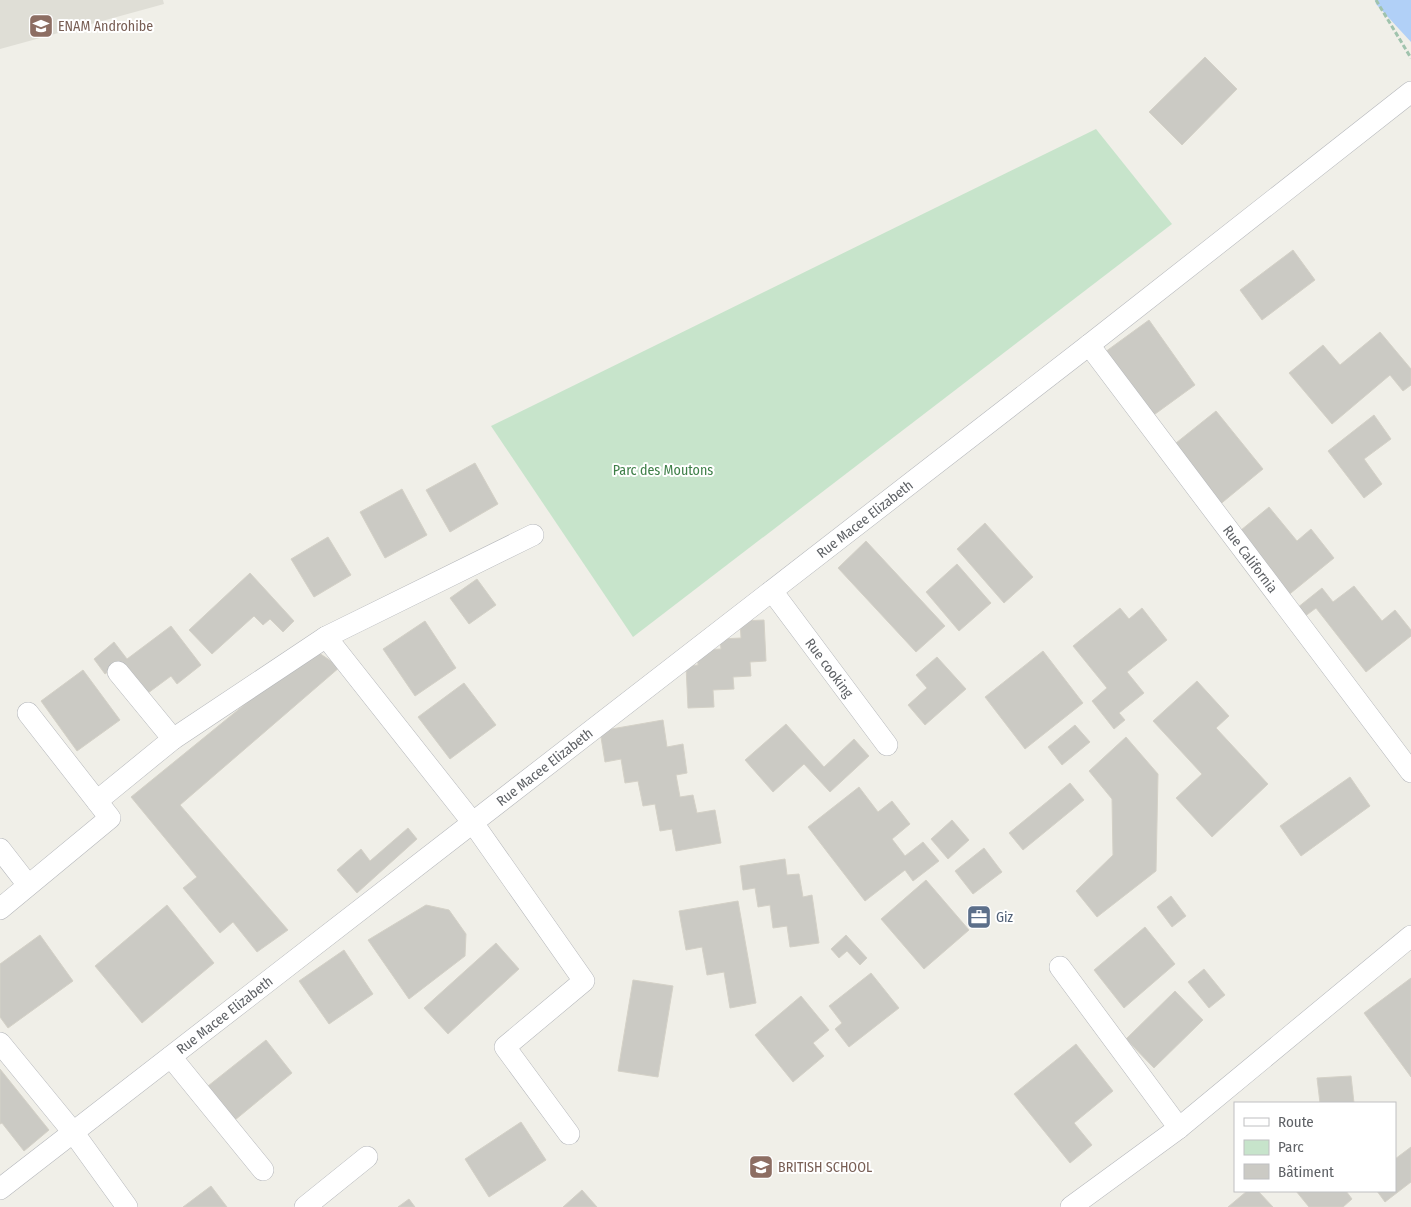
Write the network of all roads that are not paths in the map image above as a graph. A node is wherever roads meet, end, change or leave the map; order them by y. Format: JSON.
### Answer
{"nodes":[{"id":1,"x":1411,"y":92,"type":"edge"},
{"id":2,"x":1089,"y":345,"type":"junction"},
{"id":3,"x":533,"y":535,"type":"dead end"},
{"id":4,"x":772,"y":591,"type":"junction"},
{"id":5,"x":326,"y":636,"type":"junction"},
{"id":6,"x":118,"y":672,"type":"dead end"},
{"id":7,"x":28,"y":712,"type":"dead end"},
{"id":8,"x":173,"y":739,"type":"junction"},
{"id":9,"x":887,"y":745,"type":"dead end"},
{"id":10,"x":1411,"y":772,"type":"edge"},
{"id":11,"x":97,"y":801,"type":"junction"},
{"id":12,"x":473,"y":823,"type":"junction"},
{"id":13,"x":0,"y":849,"type":"edge"},
{"id":14,"x":28,"y":884,"type":"junction"},
{"id":15,"x":0,"y":909,"type":"edge"},
{"id":16,"x":1411,"y":936,"type":"edge"},
{"id":17,"x":1060,"y":966,"type":"dead end"},
{"id":18,"x":0,"y":1043,"type":"edge"},
{"id":19,"x":171,"y":1056,"type":"junction"},
{"id":20,"x":1179,"y":1128,"type":"junction"},
{"id":21,"x":73,"y":1132,"type":"junction"},
{"id":22,"x":569,"y":1134,"type":"dead end"},
{"id":23,"x":367,"y":1158,"type":"dead end"},
{"id":24,"x":264,"y":1170,"type":"dead end"},
{"id":25,"x":0,"y":1189,"type":"edge"},
{"id":26,"x":127,"y":1207,"type":"edge"},
{"id":27,"x":305,"y":1207,"type":"edge"},
{"id":28,"x":1071,"y":1207,"type":"edge"}],
"edges":[{"from":1,"to":2,"type":"street","name":"Rue Macee Elizabeth"},
{"from":2,"to":4,"type":"street","name":"Rue Macee Elizabeth"},
{"from":2,"to":10,"type":"street","name":"Rue California"},
{"from":3,"to":5,"type":"street"},
{"from":4,"to":9,"type":"street","name":"Rue cooking"},
{"from":4,"to":12,"type":"street","name":"Rue Macee Elizabeth"},
{"from":5,"to":8,"type":"street"},
{"from":5,"to":12,"type":"street"},
{"from":6,"to":8,"type":"street"},
{"from":7,"to":11,"type":"street"},
{"from":8,"to":11,"type":"street"},
{"from":11,"to":14,"type":"street"},
{"from":12,"to":19,"type":"street","name":"Rue Macee Elizabeth"},
{"from":12,"to":22,"type":"street"},
{"from":13,"to":14,"type":"street"},
{"from":14,"to":15,"type":"street"},
{"from":16,"to":20,"type":"street"},
{"from":17,"to":20,"type":"street"},
{"from":18,"to":21,"type":"street"},
{"from":19,"to":21,"type":"street","name":"Rue Macee Elizabeth"},
{"from":19,"to":24,"type":"street"},
{"from":20,"to":28,"type":"street"},
{"from":21,"to":25,"type":"street","name":"Rue Macee Elizabeth"},
{"from":21,"to":26,"type":"street"},
{"from":23,"to":27,"type":"street"}]}
